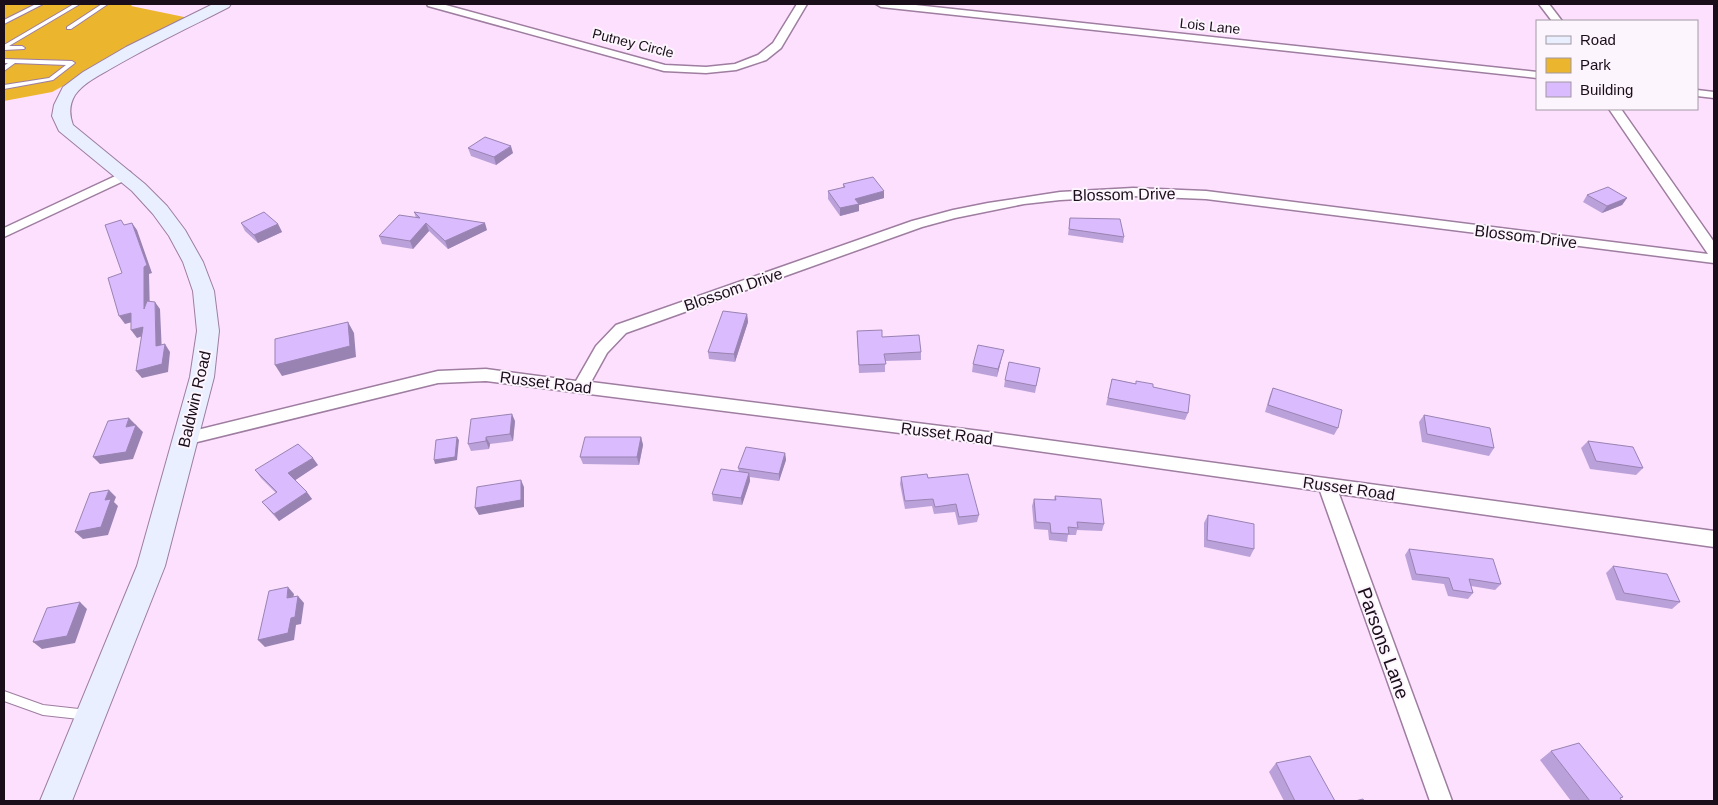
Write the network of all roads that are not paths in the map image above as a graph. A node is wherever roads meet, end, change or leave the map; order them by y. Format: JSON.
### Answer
{"nodes":[{"id":1,"x":40,"y":4,"type":"edge"},
{"id":2,"x":76,"y":4,"type":"edge"},
{"id":3,"x":105,"y":4,"type":"edge"},
{"id":4,"x":224,"y":4,"type":"edge"},
{"id":5,"x":432,"y":4,"type":"edge"},
{"id":6,"x":802,"y":4,"type":"edge"},
{"id":7,"x":881,"y":4,"type":"edge"},
{"id":8,"x":1544,"y":4,"type":"edge"},
{"id":9,"x":1556,"y":20,"type":"edge"},
{"id":10,"x":4,"y":22,"type":"edge"},
{"id":11,"x":69,"y":28,"type":"dead end"},
{"id":12,"x":4,"y":47,"type":"edge"},
{"id":13,"x":22,"y":48,"type":"dead end"},
{"id":14,"x":4,"y":61,"type":"edge"},
{"id":15,"x":14,"y":61,"type":"junction"},
{"id":16,"x":4,"y":69,"type":"edge"},
{"id":17,"x":1536,"y":75,"type":"edge"},
{"id":18,"x":4,"y":87,"type":"edge"},
{"id":19,"x":1698,"y":93,"type":"edge"},
{"id":20,"x":1714,"y":95,"type":"edge"},
{"id":21,"x":1616,"y":110,"type":"edge"},
{"id":22,"x":126,"y":175,"type":"junction"},
{"id":23,"x":4,"y":233,"type":"edge"},
{"id":24,"x":1714,"y":252,"type":"edge"},
{"id":25,"x":1714,"y":259,"type":"edge"},
{"id":26,"x":581,"y":386,"type":"junction"},
{"id":27,"x":184,"y":439,"type":"junction"},
{"id":28,"x":1327,"y":486,"type":"junction"},
{"id":29,"x":1714,"y":539,"type":"edge"},
{"id":30,"x":4,"y":696,"type":"edge"},
{"id":31,"x":90,"y":716,"type":"junction"},
{"id":32,"x":56,"y":801,"type":"edge"},
{"id":33,"x":1441,"y":801,"type":"edge"}],
"edges":[{"from":1,"to":10,"type":"lane"},
{"from":2,"to":12,"type":"lane"},
{"from":3,"to":11,"type":"lane"},
{"from":4,"to":22,"type":"street","name":"Baldwin Road"},
{"from":5,"to":6,"type":"street","name":"Putney Circle"},
{"from":7,"to":17,"type":"street","name":"Lois Lane"},
{"from":8,"to":9,"type":"street"},
{"from":12,"to":13,"type":"lane"},
{"from":14,"to":15,"type":"lane"},
{"from":15,"to":16,"type":"lane"},
{"from":15,"to":18,"type":"lane"},
{"from":19,"to":20,"type":"street"},
{"from":21,"to":24,"type":"street"},
{"from":22,"to":23,"type":"street"},
{"from":22,"to":27,"type":"street","name":"Baldwin Road"},
{"from":25,"to":26,"type":"street","name":"Blossom Drive"},
{"from":26,"to":27,"type":"street","name":"Russet Road"},
{"from":26,"to":28,"type":"street","name":"Russet Road"},
{"from":27,"to":31,"type":"street","name":"Baldwin Road"},
{"from":28,"to":29,"type":"street","name":"Russet Road"},
{"from":28,"to":33,"type":"street","name":"Parsons Lane"},
{"from":30,"to":31,"type":"lane"},
{"from":31,"to":32,"type":"street","name":"Baldwin Road"}]}
